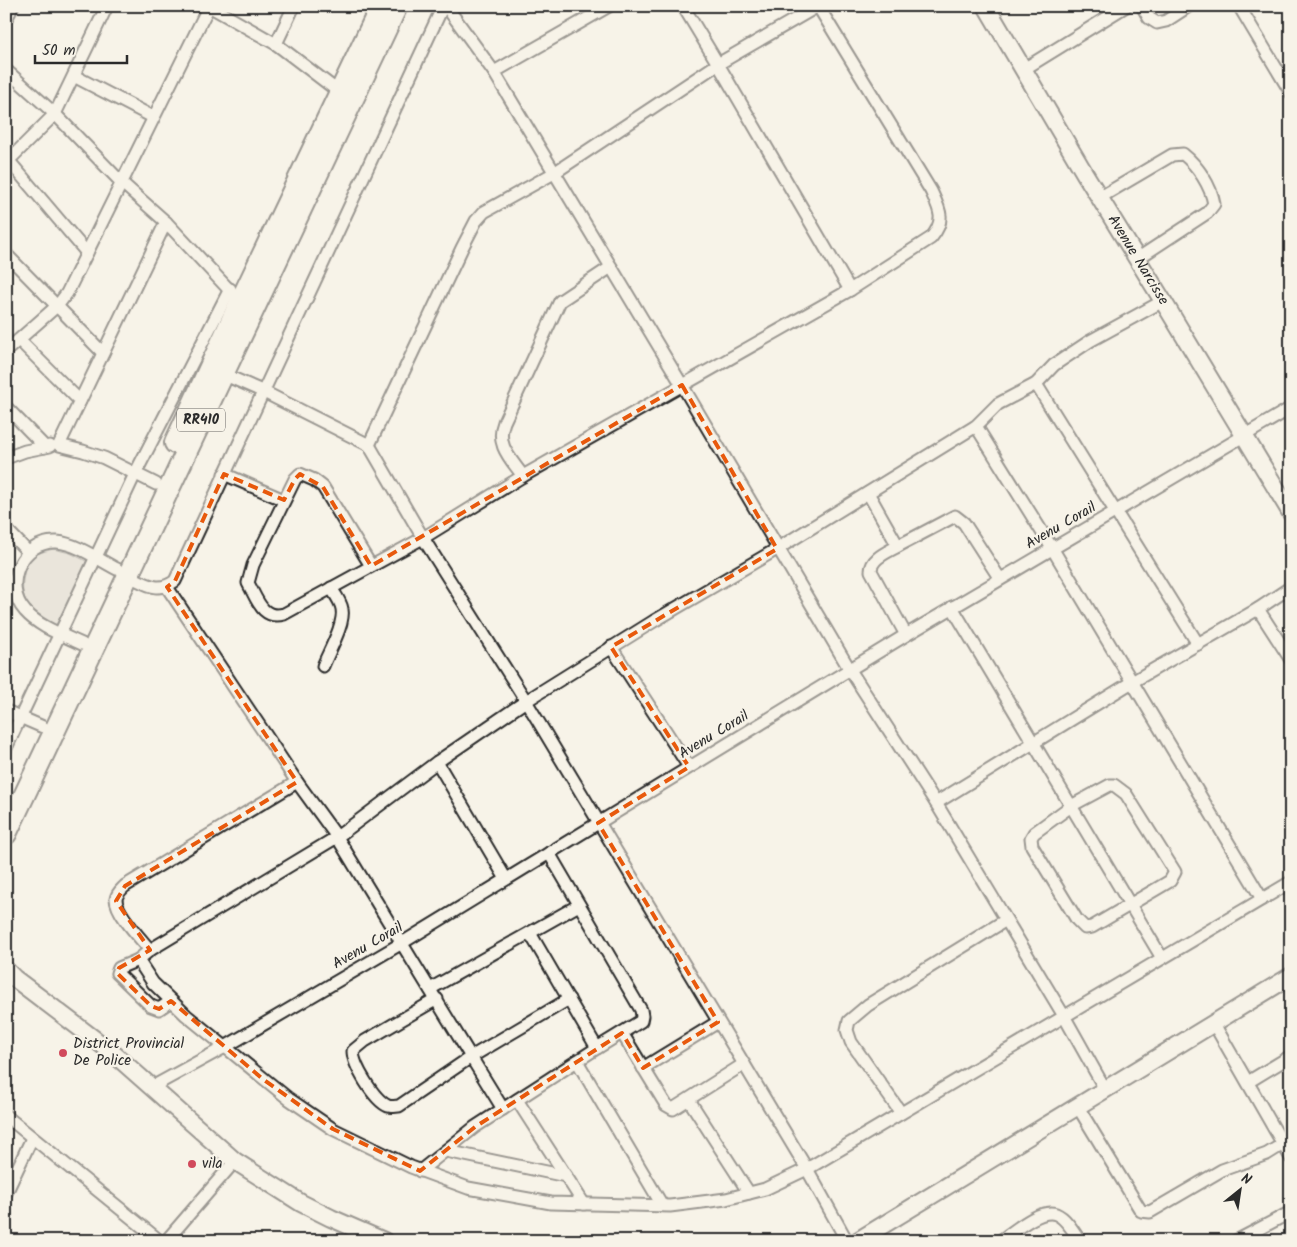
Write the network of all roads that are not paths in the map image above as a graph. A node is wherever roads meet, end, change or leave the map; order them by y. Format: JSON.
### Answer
{"nodes":[{"id":1,"x":13,"y":6,"type":"edge"},
{"id":2,"x":107,"y":6,"type":"edge"},
{"id":3,"x":209,"y":6,"type":"edge"},
{"id":4,"x":294,"y":6,"type":"edge"},
{"id":5,"x":381,"y":6,"type":"edge"},
{"id":6,"x":396,"y":6,"type":"edge"},
{"id":7,"x":444,"y":6,"type":"edge"},
{"id":8,"x":609,"y":6,"type":"edge"},
{"id":9,"x":683,"y":6,"type":"edge"},
{"id":10,"x":818,"y":6,"type":"edge"},
{"id":11,"x":986,"y":6,"type":"edge"},
{"id":12,"x":1126,"y":6,"type":"edge"},
{"id":13,"x":1142,"y":6,"type":"edge"},
{"id":14,"x":1189,"y":6,"type":"edge"},
{"id":15,"x":1238,"y":6,"type":"edge"},
{"id":16,"x":6,"y":19,"type":"edge"},
{"id":17,"x":276,"y":44,"type":"junction"},
{"id":18,"x":718,"y":64,"type":"junction"},
{"id":19,"x":1024,"y":69,"type":"junction"},
{"id":20,"x":7,"y":71,"type":"edge"},
{"id":21,"x":494,"y":72,"type":"junction"},
{"id":22,"x":74,"y":76,"type":"junction"},
{"id":23,"x":1289,"y":86,"type":"edge"},
{"id":24,"x":339,"y":92,"type":"junction"},
{"id":25,"x":55,"y":114,"type":"junction"},
{"id":26,"x":153,"y":117,"type":"junction"},
{"id":27,"x":8,"y":162,"type":"edge"},
{"id":28,"x":554,"y":172,"type":"junction"},
{"id":29,"x":121,"y":182,"type":"junction"},
{"id":30,"x":1099,"y":198,"type":"junction"},
{"id":31,"x":166,"y":222,"type":"junction"},
{"id":32,"x":87,"y":253,"type":"junction"},
{"id":33,"x":8,"y":258,"type":"edge"},
{"id":34,"x":1137,"y":258,"type":"junction"},
{"id":35,"x":611,"y":267,"type":"junction"},
{"id":36,"x":850,"y":290,"type":"junction"},
{"id":37,"x":235,"y":296,"type":"junction"},
{"id":38,"x":1163,"y":301,"type":"junction"},
{"id":39,"x":58,"y":306,"type":"junction"},
{"id":40,"x":19,"y":340,"type":"junction"},
{"id":41,"x":6,"y":351,"type":"edge"},
{"id":42,"x":103,"y":353,"type":"junction"},
{"id":43,"x":223,"y":374,"type":"junction"},
{"id":44,"x":682,"y":384,"type":"junction"},
{"id":45,"x":1036,"y":384,"type":"junction"},
{"id":46,"x":262,"y":391,"type":"junction"},
{"id":47,"x":80,"y":401,"type":"junction"},
{"id":48,"x":6,"y":407,"type":"edge"},
{"id":49,"x":1291,"y":408,"type":"edge"},
{"id":50,"x":976,"y":426,"type":"junction"},
{"id":51,"x":1244,"y":435,"type":"junction"},
{"id":52,"x":59,"y":445,"type":"junction"},
{"id":53,"x":369,"y":445,"type":"junction"},
{"id":54,"x":45,"y":447,"type":"junction"},
{"id":55,"x":6,"y":458,"type":"edge"},
{"id":56,"x":134,"y":474,"type":"junction"},
{"id":57,"x":224,"y":474,"type":"junction"},
{"id":58,"x":523,"y":476,"type":"junction"},
{"id":59,"x":156,"y":484,"type":"junction"},
{"id":60,"x":868,"y":493,"type":"junction"},
{"id":61,"x":284,"y":500,"type":"junction"},
{"id":62,"x":1116,"y":510,"type":"junction"},
{"id":63,"x":1291,"y":513,"type":"edge"},
{"id":64,"x":6,"y":529,"type":"edge"},
{"id":65,"x":423,"y":538,"type":"junction"},
{"id":66,"x":898,"y":546,"type":"junction"},
{"id":67,"x":1052,"y":548,"type":"junction"},
{"id":68,"x":777,"y":549,"type":"junction"},
{"id":69,"x":28,"y":552,"type":"junction"},
{"id":70,"x":96,"y":558,"type":"junction"},
{"id":71,"x":371,"y":566,"type":"junction"},
{"id":72,"x":122,"y":572,"type":"junction"},
{"id":73,"x":1000,"y":579,"type":"junction"},
{"id":74,"x":167,"y":587,"type":"junction"},
{"id":75,"x":1291,"y":587,"type":"edge"},
{"id":76,"x":331,"y":588,"type":"junction"},
{"id":77,"x":952,"y":607,"type":"junction"},
{"id":78,"x":1258,"y":609,"type":"junction"},
{"id":79,"x":59,"y":633,"type":"junction"},
{"id":80,"x":906,"y":635,"type":"junction"},
{"id":81,"x":82,"y":644,"type":"junction"},
{"id":82,"x":1198,"y":644,"type":"junction"},
{"id":83,"x":612,"y":647,"type":"junction"},
{"id":84,"x":1291,"y":660,"type":"edge"},
{"id":85,"x":323,"y":666,"type":"dead end"},
{"id":86,"x":850,"y":670,"type":"junction"},
{"id":87,"x":1132,"y":682,"type":"junction"},
{"id":88,"x":526,"y":701,"type":"junction"},
{"id":89,"x":6,"y":711,"type":"edge"},
{"id":90,"x":21,"y":718,"type":"junction"},
{"id":91,"x":43,"y":727,"type":"junction"},
{"id":92,"x":1033,"y":743,"type":"junction"},
{"id":93,"x":6,"y":748,"type":"edge"},
{"id":94,"x":437,"y":762,"type":"junction"},
{"id":95,"x":689,"y":768,"type":"junction"},
{"id":96,"x":297,"y":782,"type":"junction"},
{"id":97,"x":936,"y":803,"type":"junction"},
{"id":98,"x":6,"y":806,"type":"edge"},
{"id":99,"x":1071,"y":806,"type":"junction"},
{"id":100,"x":598,"y":823,"type":"junction"},
{"id":101,"x":6,"y":834,"type":"edge"},
{"id":102,"x":337,"y":837,"type":"junction"},
{"id":103,"x":549,"y":853,"type":"junction"},
{"id":104,"x":506,"y":879,"type":"junction"},
{"id":105,"x":1291,"y":882,"type":"edge"},
{"id":106,"x":1262,"y":899,"type":"junction"},
{"id":107,"x":1130,"y":904,"type":"junction"},
{"id":108,"x":579,"y":905,"type":"junction"},
{"id":109,"x":1006,"y":920,"type":"junction"},
{"id":110,"x":530,"y":932,"type":"junction"},
{"id":111,"x":402,"y":943,"type":"junction"},
{"id":112,"x":150,"y":950,"type":"junction"},
{"id":113,"x":1162,"y":958,"type":"junction"},
{"id":114,"x":138,"y":960,"type":"junction"},
{"id":115,"x":9,"y":974,"type":"edge"},
{"id":116,"x":1291,"y":976,"type":"edge"},
{"id":117,"x":434,"y":994,"type":"junction"},
{"id":118,"x":569,"y":999,"type":"junction"},
{"id":119,"x":171,"y":1002,"type":"junction"},
{"id":120,"x":1064,"y":1016,"type":"junction"},
{"id":121,"x":718,"y":1022,"type":"junction"},
{"id":122,"x":1214,"y":1024,"type":"junction"},
{"id":123,"x":622,"y":1034,"type":"junction"},
{"id":124,"x":225,"y":1047,"type":"junction"},
{"id":125,"x":597,"y":1048,"type":"junction"},
{"id":126,"x":1291,"y":1056,"type":"edge"},
{"id":127,"x":471,"y":1057,"type":"junction"},
{"id":128,"x":577,"y":1061,"type":"junction"},
{"id":129,"x":744,"y":1064,"type":"junction"},
{"id":130,"x":644,"y":1068,"type":"junction"},
{"id":131,"x":1248,"y":1082,"type":"junction"},
{"id":132,"x":152,"y":1087,"type":"junction"},
{"id":133,"x":1105,"y":1090,"type":"junction"},
{"id":134,"x":517,"y":1100,"type":"junction"},
{"id":135,"x":689,"y":1100,"type":"junction"},
{"id":136,"x":1078,"y":1107,"type":"junction"},
{"id":137,"x":504,"y":1109,"type":"junction"},
{"id":138,"x":901,"y":1113,"type":"junction"},
{"id":139,"x":6,"y":1116,"type":"edge"},
{"id":140,"x":32,"y":1138,"type":"junction"},
{"id":141,"x":1283,"y":1144,"type":"junction"},
{"id":142,"x":446,"y":1150,"type":"junction"},
{"id":143,"x":1291,"y":1158,"type":"edge"},
{"id":144,"x":235,"y":1161,"type":"junction"},
{"id":145,"x":807,"y":1169,"type":"junction"},
{"id":146,"x":420,"y":1171,"type":"junction"},
{"id":147,"x":566,"y":1176,"type":"junction"},
{"id":148,"x":6,"y":1193,"type":"edge"},
{"id":149,"x":749,"y":1193,"type":"junction"},
{"id":150,"x":584,"y":1204,"type":"junction"},
{"id":151,"x":662,"y":1206,"type":"junction"},
{"id":152,"x":1291,"y":1212,"type":"edge"},
{"id":153,"x":160,"y":1241,"type":"edge"},
{"id":154,"x":166,"y":1241,"type":"edge"},
{"id":155,"x":384,"y":1241,"type":"edge"},
{"id":156,"x":846,"y":1241,"type":"edge"},
{"id":157,"x":857,"y":1241,"type":"edge"},
{"id":158,"x":1000,"y":1241,"type":"edge"},
{"id":159,"x":1080,"y":1241,"type":"edge"},
{"id":160,"x":1236,"y":1241,"type":"edge"}],
"edges":[{"from":1,"to":16,"type":"street"},
{"from":2,"to":22,"type":"street"},
{"from":3,"to":17,"type":"street"},
{"from":3,"to":26,"type":"street"},
{"from":4,"to":17,"type":"street"},
{"from":5,"to":24,"type":"highway","number":"RR410"},
{"from":6,"to":43,"type":"highway","number":"RR410"},
{"from":7,"to":21,"type":"street"},
{"from":7,"to":46,"type":"street"},
{"from":8,"to":21,"type":"street"},
{"from":9,"to":18,"type":"street"},
{"from":10,"to":18,"type":"street"},
{"from":10,"to":36,"type":"street"},
{"from":11,"to":19,"type":"street","name":"Avenue Narcisse"},
{"from":12,"to":19,"type":"street"},
{"from":13,"to":14,"type":"street"},
{"from":15,"to":23,"type":"street"},
{"from":17,"to":24,"type":"street"},
{"from":18,"to":28,"type":"street"},
{"from":18,"to":36,"type":"street"},
{"from":19,"to":30,"type":"street","name":"Avenue Narcisse"},
{"from":20,"to":25,"type":"street"},
{"from":21,"to":28,"type":"street"},
{"from":22,"to":25,"type":"street"},
{"from":22,"to":26,"type":"street"},
{"from":24,"to":37,"type":"highway","number":"RR410"},
{"from":25,"to":27,"type":"street"},
{"from":25,"to":29,"type":"street"},
{"from":26,"to":29,"type":"street"},
{"from":27,"to":32,"type":"street"},
{"from":28,"to":35,"type":"street"},
{"from":28,"to":53,"type":"street"},
{"from":29,"to":31,"type":"street"},
{"from":29,"to":32,"type":"street"},
{"from":30,"to":34,"type":"street","name":"Avenue Narcisse"},
{"from":30,"to":34,"type":"street"},
{"from":31,"to":37,"type":"street"},
{"from":31,"to":42,"type":"street"},
{"from":32,"to":39,"type":"street"},
{"from":33,"to":39,"type":"street"},
{"from":34,"to":38,"type":"street","name":"Avenue Narcisse"},
{"from":35,"to":44,"type":"street"},
{"from":35,"to":58,"type":"street"},
{"from":36,"to":44,"type":"street"},
{"from":37,"to":56,"type":"street"},
{"from":37,"to":59,"type":"highway","number":"RR410"},
{"from":38,"to":45,"type":"street"},
{"from":38,"to":51,"type":"street","name":"Avenue Narcisse"},
{"from":39,"to":40,"type":"street"},
{"from":39,"to":42,"type":"street"},
{"from":40,"to":41,"type":"street"},
{"from":40,"to":47,"type":"street"},
{"from":42,"to":47,"type":"street"},
{"from":43,"to":46,"type":"street"},
{"from":43,"to":72,"type":"highway","number":"RR410"},
{"from":44,"to":58,"type":"street"},
{"from":44,"to":68,"type":"street"},
{"from":45,"to":50,"type":"street"},
{"from":45,"to":62,"type":"street"},
{"from":46,"to":53,"type":"street"},
{"from":46,"to":57,"type":"street"},
{"from":47,"to":52,"type":"street"},
{"from":48,"to":54,"type":"street"},
{"from":49,"to":51,"type":"street","name":"Avenu Corail"},
{"from":50,"to":60,"type":"street"},
{"from":50,"to":67,"type":"street"},
{"from":51,"to":62,"type":"street","name":"Avenu Corail"},
{"from":51,"to":63,"type":"street","name":"Avenue Narcisse"},
{"from":52,"to":54,"type":"street"},
{"from":52,"to":56,"type":"street"},
{"from":53,"to":65,"type":"street"},
{"from":54,"to":55,"type":"street"},
{"from":56,"to":59,"type":"street"},
{"from":56,"to":70,"type":"street"},
{"from":57,"to":61,"type":"street"},
{"from":57,"to":74,"type":"street"},
{"from":58,"to":65,"type":"street"},
{"from":59,"to":72,"type":"highway","number":"RR410"},
{"from":60,"to":66,"type":"street"},
{"from":60,"to":68,"type":"street"},
{"from":61,"to":71,"type":"street"},
{"from":61,"to":76,"type":"street"},
{"from":62,"to":67,"type":"street","name":"Avenu Corail"},
{"from":62,"to":82,"type":"street"},
{"from":64,"to":69,"type":"street"},
{"from":65,"to":71,"type":"street"},
{"from":65,"to":88,"type":"street"},
{"from":66,"to":73,"type":"street"},
{"from":66,"to":80,"type":"street"},
{"from":67,"to":73,"type":"street","name":"Avenu Corail"},
{"from":67,"to":87,"type":"street"},
{"from":68,"to":83,"type":"street"},
{"from":68,"to":86,"type":"street"},
{"from":69,"to":70,"type":"street"},
{"from":69,"to":79,"type":"street"},
{"from":70,"to":72,"type":"street"},
{"from":70,"to":79,"type":"street"},
{"from":71,"to":76,"type":"street"},
{"from":72,"to":74,"type":"street"},
{"from":72,"to":81,"type":"highway","number":"RR410"},
{"from":72,"to":101,"type":"highway","number":"RR410"},
{"from":73,"to":77,"type":"street","name":"Avenu Corail"},
{"from":74,"to":96,"type":"street"},
{"from":75,"to":78,"type":"street"},
{"from":76,"to":85,"type":"street"},
{"from":77,"to":80,"type":"street","name":"Avenu Corail"},
{"from":77,"to":92,"type":"street"},
{"from":78,"to":82,"type":"street"},
{"from":78,"to":84,"type":"street"},
{"from":79,"to":81,"type":"street"},
{"from":79,"to":90,"type":"street"},
{"from":80,"to":86,"type":"street","name":"Avenu Corail"},
{"from":81,"to":91,"type":"highway","number":"RR410"},
{"from":82,"to":87,"type":"street"},
{"from":83,"to":88,"type":"street"},
{"from":83,"to":95,"type":"street"},
{"from":86,"to":95,"type":"street","name":"Avenu Corail"},
{"from":86,"to":97,"type":"street"},
{"from":87,"to":92,"type":"street"},
{"from":87,"to":106,"type":"street"},
{"from":88,"to":94,"type":"street"},
{"from":88,"to":100,"type":"street"},
{"from":89,"to":90,"type":"street"},
{"from":90,"to":91,"type":"street"},
{"from":90,"to":93,"type":"street"},
{"from":91,"to":98,"type":"highway","number":"RR410"},
{"from":92,"to":97,"type":"street"},
{"from":92,"to":99,"type":"street"},
{"from":94,"to":102,"type":"street"},
{"from":94,"to":104,"type":"street"},
{"from":95,"to":100,"type":"street","name":"Avenu Corail"},
{"from":96,"to":102,"type":"street"},
{"from":96,"to":112,"type":"street"},
{"from":97,"to":109,"type":"street"},
{"from":99,"to":107,"type":"street"},
{"from":99,"to":107,"type":"street"},
{"from":99,"to":107,"type":"street"},
{"from":100,"to":103,"type":"street","name":"Avenu Corail"},
{"from":100,"to":121,"type":"street"},
{"from":102,"to":111,"type":"street"},
{"from":102,"to":112,"type":"street"},
{"from":103,"to":104,"type":"street","name":"Avenu Corail"},
{"from":103,"to":108,"type":"street"},
{"from":104,"to":111,"type":"street","name":"Avenu Corail"},
{"from":105,"to":106,"type":"street"},
{"from":106,"to":113,"type":"street"},
{"from":107,"to":113,"type":"street"},
{"from":108,"to":110,"type":"street"},
{"from":108,"to":123,"type":"street"},
{"from":109,"to":120,"type":"street"},
{"from":109,"to":138,"type":"street"},
{"from":110,"to":117,"type":"street"},
{"from":110,"to":118,"type":"street"},
{"from":111,"to":117,"type":"street"},
{"from":111,"to":124,"type":"street","name":"Avenu Corail"},
{"from":112,"to":114,"type":"street"},
{"from":113,"to":120,"type":"street"},
{"from":114,"to":119,"type":"street"},
{"from":114,"to":119,"type":"street"},
{"from":115,"to":132,"type":"street"},
{"from":116,"to":122,"type":"street"},
{"from":117,"to":127,"type":"street"},
{"from":117,"to":127,"type":"street"},
{"from":118,"to":125,"type":"street"},
{"from":118,"to":127,"type":"street"},
{"from":119,"to":124,"type":"street"},
{"from":120,"to":133,"type":"street"},
{"from":120,"to":138,"type":"street"},
{"from":121,"to":129,"type":"street"},
{"from":121,"to":130,"type":"street"},
{"from":122,"to":131,"type":"street"},
{"from":122,"to":133,"type":"street"},
{"from":123,"to":125,"type":"street"},
{"from":123,"to":130,"type":"street"},
{"from":124,"to":132,"type":"street","name":"Avenu Corail"},
{"from":124,"to":146,"type":"street"},
{"from":125,"to":128,"type":"street"},
{"from":126,"to":131,"type":"street"},
{"from":127,"to":137,"type":"street"},
{"from":128,"to":134,"type":"street"},
{"from":128,"to":151,"type":"street"},
{"from":129,"to":135,"type":"street"},
{"from":129,"to":145,"type":"street"},
{"from":130,"to":135,"type":"street"},
{"from":131,"to":141,"type":"street"},
{"from":132,"to":144,"type":"street"},
{"from":133,"to":136,"type":"street"},
{"from":134,"to":137,"type":"street"},
{"from":134,"to":147,"type":"street"},
{"from":135,"to":149,"type":"street"},
{"from":136,"to":141,"type":"street"},
{"from":136,"to":157,"type":"street"},
{"from":137,"to":142,"type":"street"},
{"from":138,"to":145,"type":"street"},
{"from":139,"to":140,"type":"street"},
{"from":140,"to":148,"type":"street"},
{"from":140,"to":153,"type":"street"},
{"from":141,"to":143,"type":"street"},
{"from":142,"to":146,"type":"street"},
{"from":142,"to":147,"type":"street"},
{"from":144,"to":154,"type":"street"},
{"from":144,"to":155,"type":"street"},
{"from":145,"to":149,"type":"street"},
{"from":145,"to":156,"type":"street"},
{"from":146,"to":150,"type":"street"},
{"from":147,"to":150,"type":"street"},
{"from":149,"to":151,"type":"street"},
{"from":150,"to":151,"type":"street"},
{"from":152,"to":160,"type":"street"},
{"from":158,"to":159,"type":"street"}]}
